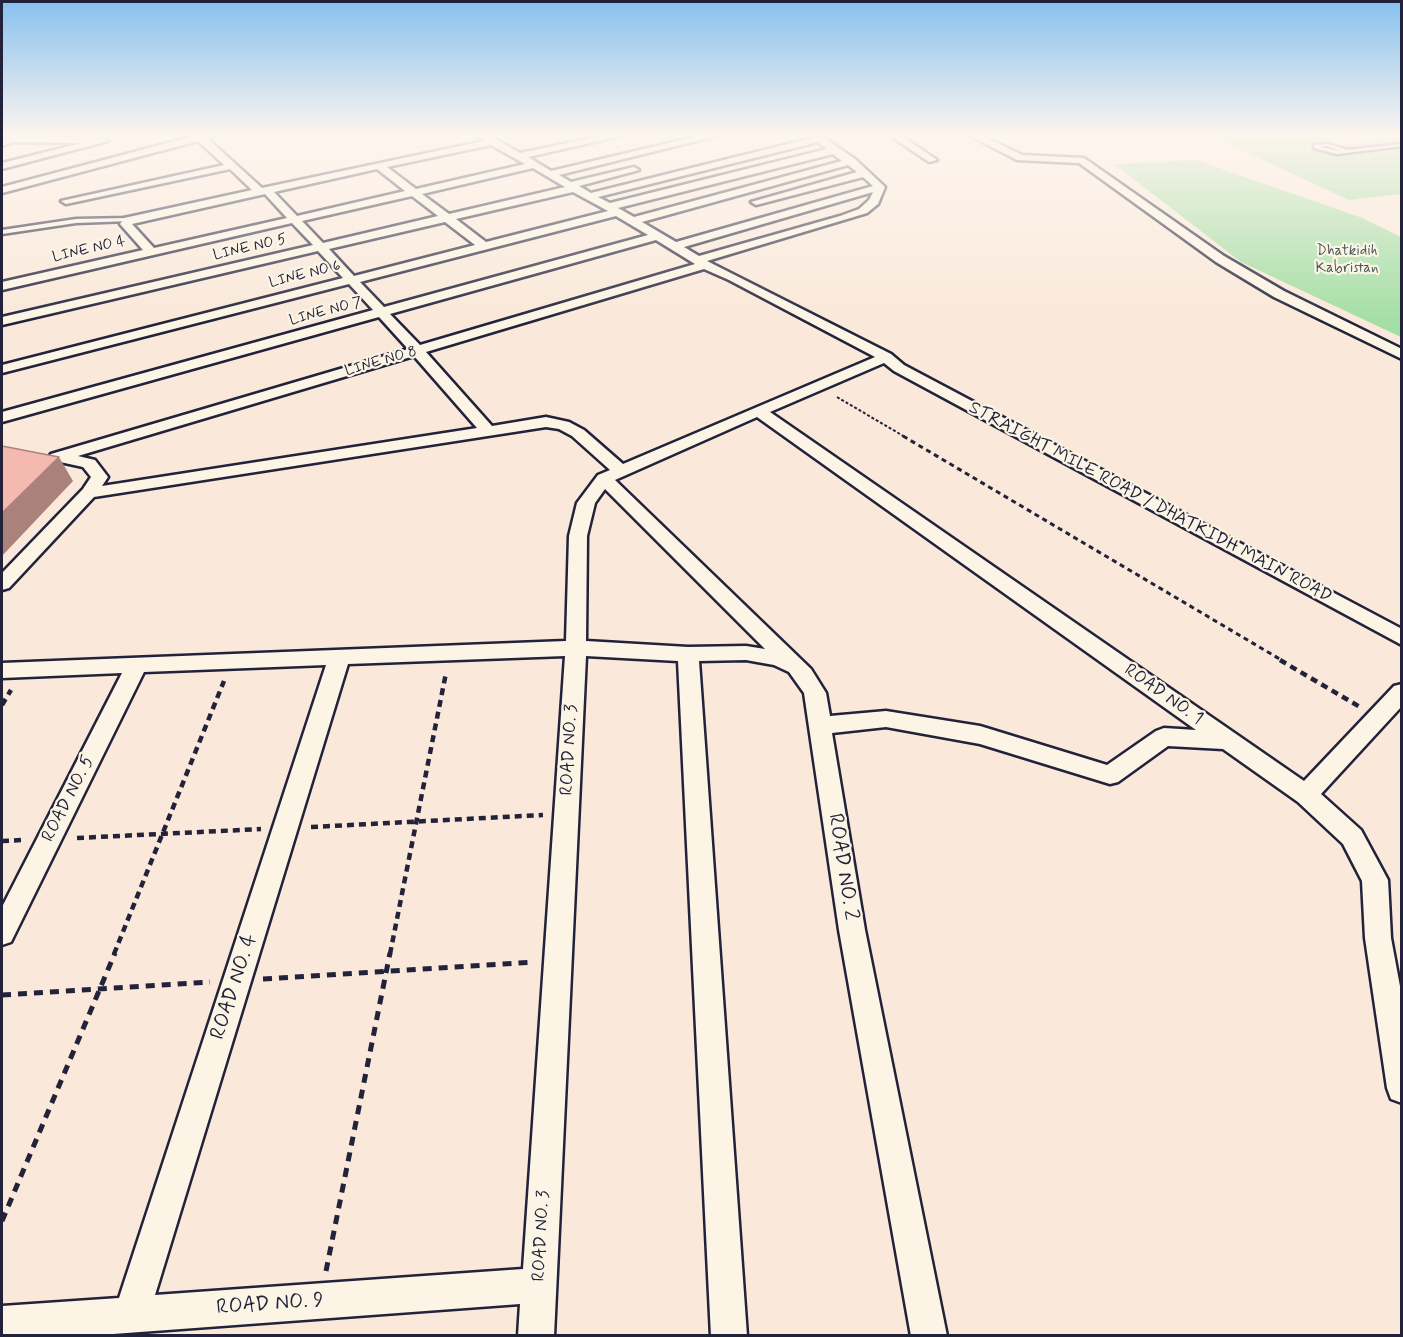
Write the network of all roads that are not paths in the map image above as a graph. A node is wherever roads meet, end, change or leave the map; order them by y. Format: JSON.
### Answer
{"nodes":[{"id":1,"x":83,"y":197,"type":"edge"},
{"id":2,"x":230,"y":197,"type":"edge"},
{"id":3,"x":271,"y":197,"type":"edge"},
{"id":4,"x":390,"y":197,"type":"edge"},
{"id":5,"x":421,"y":197,"type":"edge"},
{"id":6,"x":530,"y":197,"type":"edge"},
{"id":7,"x":592,"y":197,"type":"edge"},
{"id":8,"x":660,"y":197,"type":"edge"},
{"id":9,"x":719,"y":197,"type":"edge"},
{"id":10,"x":773,"y":197,"type":"edge"},
{"id":11,"x":844,"y":197,"type":"edge"},
{"id":12,"x":876,"y":197,"type":"edge"},
{"id":13,"x":1134,"y":197,"type":"edge"},
{"id":14,"x":66,"y":201,"type":"dead end"},
{"id":15,"x":740,"y":206,"type":"dead end"},
{"id":16,"x":613,"y":210,"type":"junction"},
{"id":17,"x":448,"y":217,"type":"junction"},
{"id":18,"x":294,"y":219,"type":"junction"},
{"id":19,"x":128,"y":220,"type":"junction"},
{"id":20,"x":633,"y":221,"type":"junction"},
{"id":21,"x":2,"y":232,"type":"edge"},
{"id":22,"x":655,"y":232,"type":"junction"},
{"id":23,"x":484,"y":246,"type":"junction"},
{"id":24,"x":675,"y":246,"type":"junction"},
{"id":25,"x":321,"y":247,"type":"junction"},
{"id":26,"x":150,"y":251,"type":"junction"},
{"id":27,"x":706,"y":266,"type":"junction"},
{"id":28,"x":351,"y":280,"type":"junction"},
{"id":29,"x":2,"y":286,"type":"edge"},
{"id":30,"x":381,"y":314,"type":"junction"},
{"id":31,"x":2,"y":321,"type":"edge"},
{"id":32,"x":418,"y":351,"type":"junction"},
{"id":33,"x":1401,"y":355,"type":"edge"},
{"id":34,"x":887,"y":362,"type":"junction"},
{"id":35,"x":2,"y":369,"type":"edge"},
{"id":36,"x":757,"y":410,"type":"junction"},
{"id":37,"x":2,"y":417,"type":"edge"},
{"id":38,"x":488,"y":431,"type":"junction"},
{"id":39,"x":35,"y":453,"type":"edge"},
{"id":40,"x":57,"y":457,"type":"junction"},
{"id":41,"x":613,"y":475,"type":"junction"},
{"id":42,"x":89,"y":493,"type":"junction"},
{"id":43,"x":2,"y":584,"type":"edge"},
{"id":44,"x":1399,"y":633,"type":"edge"},
{"id":45,"x":576,"y":648,"type":"junction"},
{"id":46,"x":688,"y":654,"type":"junction"},
{"id":47,"x":339,"y":658,"type":"junction"},
{"id":48,"x":137,"y":665,"type":"junction"},
{"id":49,"x":2,"y":670,"type":"edge"},
{"id":50,"x":804,"y":674,"type":"junction"},
{"id":51,"x":1401,"y":693,"type":"edge"},
{"id":52,"x":820,"y":726,"type":"junction"},
{"id":53,"x":1228,"y":740,"type":"junction"},
{"id":54,"x":1306,"y":795,"type":"junction"},
{"id":55,"x":2,"y":933,"type":"edge"},
{"id":56,"x":1401,"y":1089,"type":"edge"},
{"id":57,"x":539,"y":1285,"type":"junction"},
{"id":58,"x":131,"y":1315,"type":"junction"},
{"id":59,"x":2,"y":1324,"type":"edge"},
{"id":60,"x":536,"y":1335,"type":"edge"},
{"id":61,"x":729,"y":1335,"type":"edge"},
{"id":62,"x":929,"y":1335,"type":"edge"}],
"edges":[{"from":1,"to":14,"type":"street"},
{"from":2,"to":19,"type":"street"},
{"from":3,"to":18,"type":"street"},
{"from":4,"to":18,"type":"street","name":"LINE NO 4"},
{"from":5,"to":17,"type":"street"},
{"from":6,"to":17,"type":"street","name":"LINE NO 5"},
{"from":7,"to":16,"type":"street","name":"STRAIGHT MILE ROAD / DHATKIDH MAIN ROAD"},
{"from":8,"to":16,"type":"street","name":"LINE NO 6"},
{"from":9,"to":20,"type":"street"},
{"from":10,"to":15,"type":"street"},
{"from":11,"to":24,"type":"street"},
{"from":12,"to":27,"type":"street","name":"LINE NO 8"},
{"from":13,"to":33,"type":"street"},
{"from":16,"to":20,"type":"street","name":"STRAIGHT MILE ROAD / DHATKIDH MAIN ROAD"},
{"from":16,"to":23,"type":"street","name":"LINE NO 6"},
{"from":17,"to":23,"type":"street"},
{"from":17,"to":25,"type":"street","name":"LINE NO 5"},
{"from":18,"to":25,"type":"street"},
{"from":18,"to":26,"type":"street","name":"LINE NO 4"},
{"from":19,"to":21,"type":"lane"},
{"from":19,"to":26,"type":"street"},
{"from":20,"to":22,"type":"street","name":"STRAIGHT MILE ROAD / DHATKIDH MAIN ROAD"},
{"from":22,"to":24,"type":"street","name":"STRAIGHT MILE ROAD / DHATKIDH MAIN ROAD"},
{"from":22,"to":30,"type":"street","name":"LINE NO 7"},
{"from":23,"to":28,"type":"street","name":"LINE NO 6"},
{"from":24,"to":27,"type":"street","name":"STRAIGHT MILE ROAD / DHATKIDH MAIN ROAD"},
{"from":25,"to":28,"type":"street"},
{"from":25,"to":31,"type":"street","name":"LINE NO 5"},
{"from":26,"to":29,"type":"street","name":"LINE NO 4"},
{"from":27,"to":32,"type":"street","name":"LINE NO 8"},
{"from":27,"to":34,"type":"street","name":"STRAIGHT MILE ROAD / DHATKIDH MAIN ROAD"},
{"from":28,"to":30,"type":"street"},
{"from":28,"to":35,"type":"street","name":"LINE NO 6"},
{"from":30,"to":32,"type":"street"},
{"from":30,"to":37,"type":"street","name":"LINE NO 7"},
{"from":32,"to":38,"type":"street"},
{"from":32,"to":40,"type":"street","name":"LINE NO 8"},
{"from":34,"to":36,"type":"street","name":"ROAD NO. 3"},
{"from":34,"to":44,"type":"street","name":"STRAIGHT MILE ROAD / DHATKIDH MAIN ROAD"},
{"from":36,"to":41,"type":"street","name":"ROAD NO. 3"},
{"from":36,"to":53,"type":"street","name":"ROAD NO. 1"},
{"from":38,"to":41,"type":"street","name":"ROAD NO. 2"},
{"from":38,"to":42,"type":"street","name":"ROAD NO. 2"},
{"from":39,"to":40,"type":"street"},
{"from":40,"to":42,"type":"street"},
{"from":41,"to":45,"type":"street","name":"ROAD NO. 3"},
{"from":41,"to":50,"type":"street","name":"ROAD NO. 2"},
{"from":42,"to":43,"type":"street"},
{"from":45,"to":46,"type":"street"},
{"from":45,"to":47,"type":"street"},
{"from":45,"to":57,"type":"street","name":"ROAD NO. 3"},
{"from":46,"to":50,"type":"street"},
{"from":46,"to":61,"type":"street"},
{"from":47,"to":48,"type":"street"},
{"from":47,"to":58,"type":"street","name":"ROAD NO. 4"},
{"from":48,"to":49,"type":"street"},
{"from":48,"to":55,"type":"street","name":"ROAD NO. 5"},
{"from":50,"to":52,"type":"street","name":"ROAD NO. 2"},
{"from":51,"to":54,"type":"street"},
{"from":52,"to":53,"type":"street"},
{"from":52,"to":62,"type":"street","name":"ROAD NO. 2"},
{"from":53,"to":54,"type":"street","name":"ROAD NO. 1"},
{"from":54,"to":56,"type":"street","name":"ROAD NO. 1"},
{"from":57,"to":58,"type":"street","name":"ROAD NO. 9"},
{"from":57,"to":60,"type":"street","name":"ROAD NO. 3"},
{"from":58,"to":59,"type":"street","name":"ROAD NO. 9"}]}
